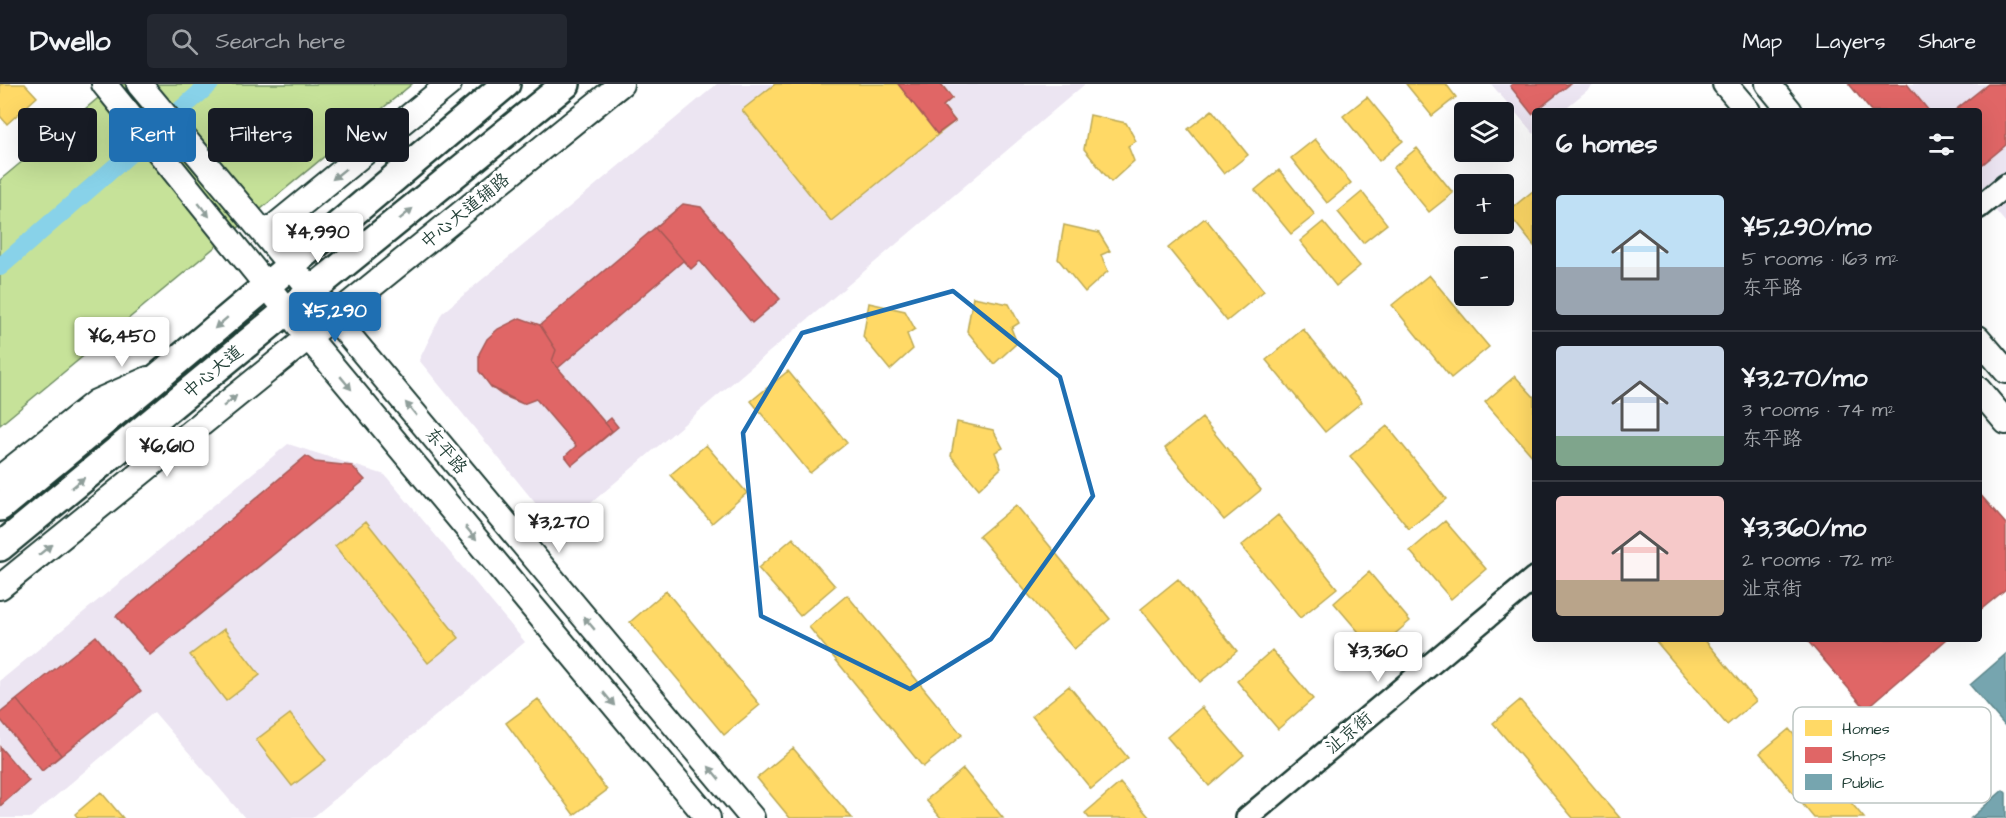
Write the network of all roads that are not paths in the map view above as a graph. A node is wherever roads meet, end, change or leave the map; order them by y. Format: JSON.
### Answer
{"nodes":[{"id":1,"x":104,"y":84,"type":"edge"},
{"id":2,"x":139,"y":84,"type":"edge"},
{"id":3,"x":449,"y":84,"type":"edge"},
{"id":4,"x":506,"y":84,"type":"edge"},
{"id":5,"x":566,"y":84,"type":"edge"},
{"id":6,"x":621,"y":84,"type":"edge"},
{"id":7,"x":1725,"y":84,"type":"edge"},
{"id":8,"x":1768,"y":84,"type":"edge"},
{"id":9,"x":1745,"y":108,"type":"edge"},
{"id":10,"x":1788,"y":108,"type":"edge"},
{"id":11,"x":2006,"y":186,"type":"edge"},
{"id":12,"x":1982,"y":205,"type":"edge"},
{"id":13,"x":265,"y":234,"type":"junction"},
{"id":14,"x":291,"y":264,"type":"junction"},
{"id":15,"x":266,"y":285,"type":"junction"},
{"id":16,"x":312,"y":290,"type":"junction"},
{"id":17,"x":287,"y":311,"type":"junction"},
{"id":18,"x":334,"y":317,"type":"junction"},
{"id":19,"x":309,"y":338,"type":"junction"},
{"id":20,"x":1982,"y":343,"type":"edge"},
{"id":21,"x":2006,"y":371,"type":"edge"},
{"id":22,"x":164,"y":372,"type":"junction"},
{"id":23,"x":1982,"y":394,"type":"edge"},
{"id":24,"x":2006,"y":422,"type":"edge"},
{"id":25,"x":0,"y":478,"type":"edge"},
{"id":26,"x":0,"y":507,"type":"edge"},
{"id":27,"x":0,"y":547,"type":"edge"},
{"id":28,"x":1532,"y":580,"type":"edge"},
{"id":29,"x":0,"y":587,"type":"edge"},
{"id":30,"x":708,"y":818,"type":"edge"},
{"id":31,"x":752,"y":818,"type":"edge"},
{"id":32,"x":1247,"y":818,"type":"edge"}],
"edges":[{"from":1,"to":15,"type":"main road","name":"东平路","one_way":true},
{"from":2,"to":13,"type":"main road","name":"东平路"},
{"from":3,"to":13,"type":"main road","one_way":true},
{"from":4,"to":14,"type":"main road","name":"中心大道"},
{"from":16,"to":5,"type":"main road","name":"中心大道","one_way":true},
{"from":6,"to":18,"type":"main road","name":"中心大道辅路"},
{"from":7,"to":9,"type":"main road"},
{"from":8,"to":10,"type":"main road"},
{"from":11,"to":12,"type":"street"},
{"from":13,"to":14,"type":"main road","name":"东平路"},
{"from":13,"to":15,"type":"main road"},
{"from":14,"to":15,"type":"main road","name":"中心大道"},
{"from":14,"to":16,"type":"main road","name":"东平路"},
{"from":15,"to":17,"type":"main road","name":"东平路"},
{"from":15,"to":22,"type":"main road","name":"中心大道","one_way":true},
{"from":16,"to":17,"type":"main road","name":"中心大道"},
{"from":16,"to":18,"type":"main road","name":"东平路"},
{"from":16,"to":19,"type":"main road"},
{"from":17,"to":19,"type":"main road","name":"东平路"},
{"from":27,"to":17,"type":"main road","name":"中心大道","one_way":true},
{"from":18,"to":19,"type":"main road","name":"中心大道辅路"},
{"from":31,"to":18,"type":"main road","name":"东平路","one_way":true},
{"from":29,"to":19,"type":"main road","name":"中心大道辅路","one_way":true},
{"from":19,"to":30,"type":"main road","name":"东平路","one_way":true},
{"from":20,"to":21,"type":"main road"},
{"from":22,"to":25,"type":"main road"},
{"from":22,"to":26,"type":"main road","name":"中心大道"},
{"from":23,"to":24,"type":"main road"},
{"from":28,"to":32,"type":"street","name":"沚京街"}]}
